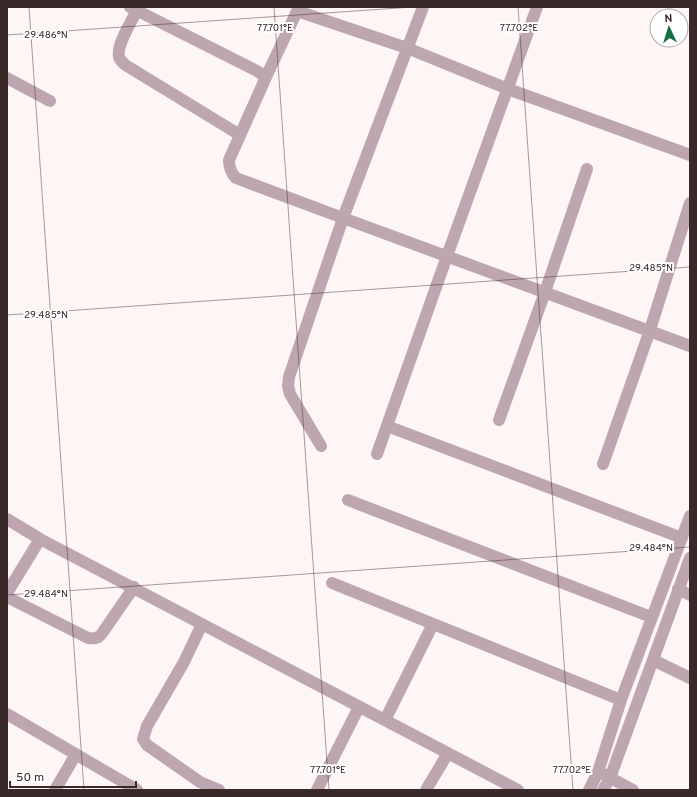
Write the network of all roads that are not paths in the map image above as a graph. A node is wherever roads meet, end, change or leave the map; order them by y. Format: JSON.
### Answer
{"nodes":[{"id":1,"x":423,"y":7,"type":"edge"},
{"id":2,"x":538,"y":7,"type":"edge"},
{"id":3,"x":134,"y":9,"type":"edge"},
{"id":4,"x":298,"y":9,"type":"edge"},
{"id":5,"x":407,"y":48,"type":"junction"},
{"id":6,"x":266,"y":77,"type":"junction"},
{"id":7,"x":7,"y":78,"type":"edge"},
{"id":8,"x":508,"y":89,"type":"junction"},
{"id":9,"x":50,"y":101,"type":"dead end"},
{"id":10,"x":240,"y":135,"type":"junction"},
{"id":11,"x":690,"y":155,"type":"edge"},
{"id":12,"x":587,"y":169,"type":"dead end"},
{"id":13,"x":690,"y":203,"type":"edge"},
{"id":14,"x":343,"y":218,"type":"junction"},
{"id":15,"x":447,"y":256,"type":"junction"},
{"id":16,"x":545,"y":292,"type":"junction"},
{"id":17,"x":650,"y":330,"type":"junction"},
{"id":18,"x":690,"y":346,"type":"edge"},
{"id":19,"x":499,"y":420,"type":"dead end"},
{"id":20,"x":387,"y":426,"type":"junction"},
{"id":21,"x":321,"y":446,"type":"dead end"},
{"id":22,"x":378,"y":454,"type":"dead end"},
{"id":23,"x":603,"y":464,"type":"dead end"},
{"id":24,"x":348,"y":500,"type":"dead end"},
{"id":25,"x":690,"y":516,"type":"edge"},
{"id":26,"x":7,"y":519,"type":"edge"},
{"id":27,"x":682,"y":538,"type":"junction"},
{"id":28,"x":40,"y":539,"type":"junction"},
{"id":29,"x":690,"y":558,"type":"edge"},
{"id":30,"x":332,"y":583,"type":"dead end"},
{"id":31,"x":134,"y":587,"type":"junction"},
{"id":32,"x":678,"y":589,"type":"junction"},
{"id":33,"x":7,"y":593,"type":"edge"},
{"id":34,"x":690,"y":595,"type":"edge"},
{"id":35,"x":7,"y":597,"type":"edge"},
{"id":36,"x":651,"y":617,"type":"junction"},
{"id":37,"x":202,"y":624,"type":"junction"},
{"id":38,"x":433,"y":624,"type":"junction"},
{"id":39,"x":653,"y":660,"type":"junction"},
{"id":40,"x":690,"y":678,"type":"edge"},
{"id":41,"x":621,"y":700,"type":"junction"},
{"id":42,"x":359,"y":707,"type":"junction"},
{"id":43,"x":7,"y":714,"type":"edge"},
{"id":44,"x":385,"y":720,"type":"junction"},
{"id":45,"x":448,"y":753,"type":"junction"},
{"id":46,"x":76,"y":754,"type":"junction"},
{"id":47,"x":598,"y":772,"type":"junction"},
{"id":48,"x":610,"y":778,"type":"junction"},
{"id":49,"x":55,"y":790,"type":"edge"},
{"id":50,"x":137,"y":790,"type":"edge"},
{"id":51,"x":219,"y":790,"type":"edge"},
{"id":52,"x":317,"y":790,"type":"edge"},
{"id":53,"x":426,"y":790,"type":"edge"},
{"id":54,"x":518,"y":790,"type":"edge"},
{"id":55,"x":589,"y":790,"type":"edge"},
{"id":56,"x":603,"y":790,"type":"edge"},
{"id":57,"x":633,"y":790,"type":"edge"}],
"edges":[{"from":1,"to":5,"type":"street"},
{"from":2,"to":8,"type":"street"},
{"from":3,"to":6,"type":"street"},
{"from":3,"to":10,"type":"street"},
{"from":4,"to":5,"type":"street"},
{"from":4,"to":6,"type":"street"},
{"from":5,"to":8,"type":"street"},
{"from":5,"to":14,"type":"street"},
{"from":6,"to":10,"type":"street"},
{"from":7,"to":9,"type":"street"},
{"from":8,"to":11,"type":"street"},
{"from":8,"to":15,"type":"street"},
{"from":10,"to":14,"type":"street"},
{"from":12,"to":16,"type":"street"},
{"from":13,"to":17,"type":"street"},
{"from":14,"to":15,"type":"street"},
{"from":14,"to":21,"type":"street"},
{"from":15,"to":16,"type":"street"},
{"from":15,"to":20,"type":"street"},
{"from":16,"to":17,"type":"street"},
{"from":16,"to":19,"type":"street"},
{"from":17,"to":18,"type":"street"},
{"from":17,"to":23,"type":"street"},
{"from":20,"to":22,"type":"street"},
{"from":20,"to":27,"type":"street"},
{"from":24,"to":36,"type":"street"},
{"from":25,"to":27,"type":"street"},
{"from":26,"to":28,"type":"street"},
{"from":27,"to":36,"type":"street"},
{"from":28,"to":31,"type":"street"},
{"from":28,"to":33,"type":"street"},
{"from":29,"to":32,"type":"street"},
{"from":30,"to":38,"type":"street"},
{"from":31,"to":35,"type":"street"},
{"from":31,"to":37,"type":"street"},
{"from":32,"to":34,"type":"street"},
{"from":32,"to":39,"type":"street"},
{"from":36,"to":41,"type":"street"},
{"from":37,"to":42,"type":"street"},
{"from":37,"to":51,"type":"street"},
{"from":38,"to":41,"type":"street"},
{"from":38,"to":44,"type":"street"},
{"from":39,"to":40,"type":"street"},
{"from":39,"to":48,"type":"street"},
{"from":41,"to":47,"type":"street"},
{"from":42,"to":44,"type":"street"},
{"from":42,"to":52,"type":"street"},
{"from":43,"to":46,"type":"street"},
{"from":44,"to":45,"type":"street"},
{"from":45,"to":53,"type":"street"},
{"from":45,"to":54,"type":"street"},
{"from":46,"to":49,"type":"street"},
{"from":46,"to":50,"type":"street"},
{"from":47,"to":48,"type":"street"},
{"from":47,"to":55,"type":"street"},
{"from":48,"to":56,"type":"street"},
{"from":48,"to":57,"type":"street"}]}
